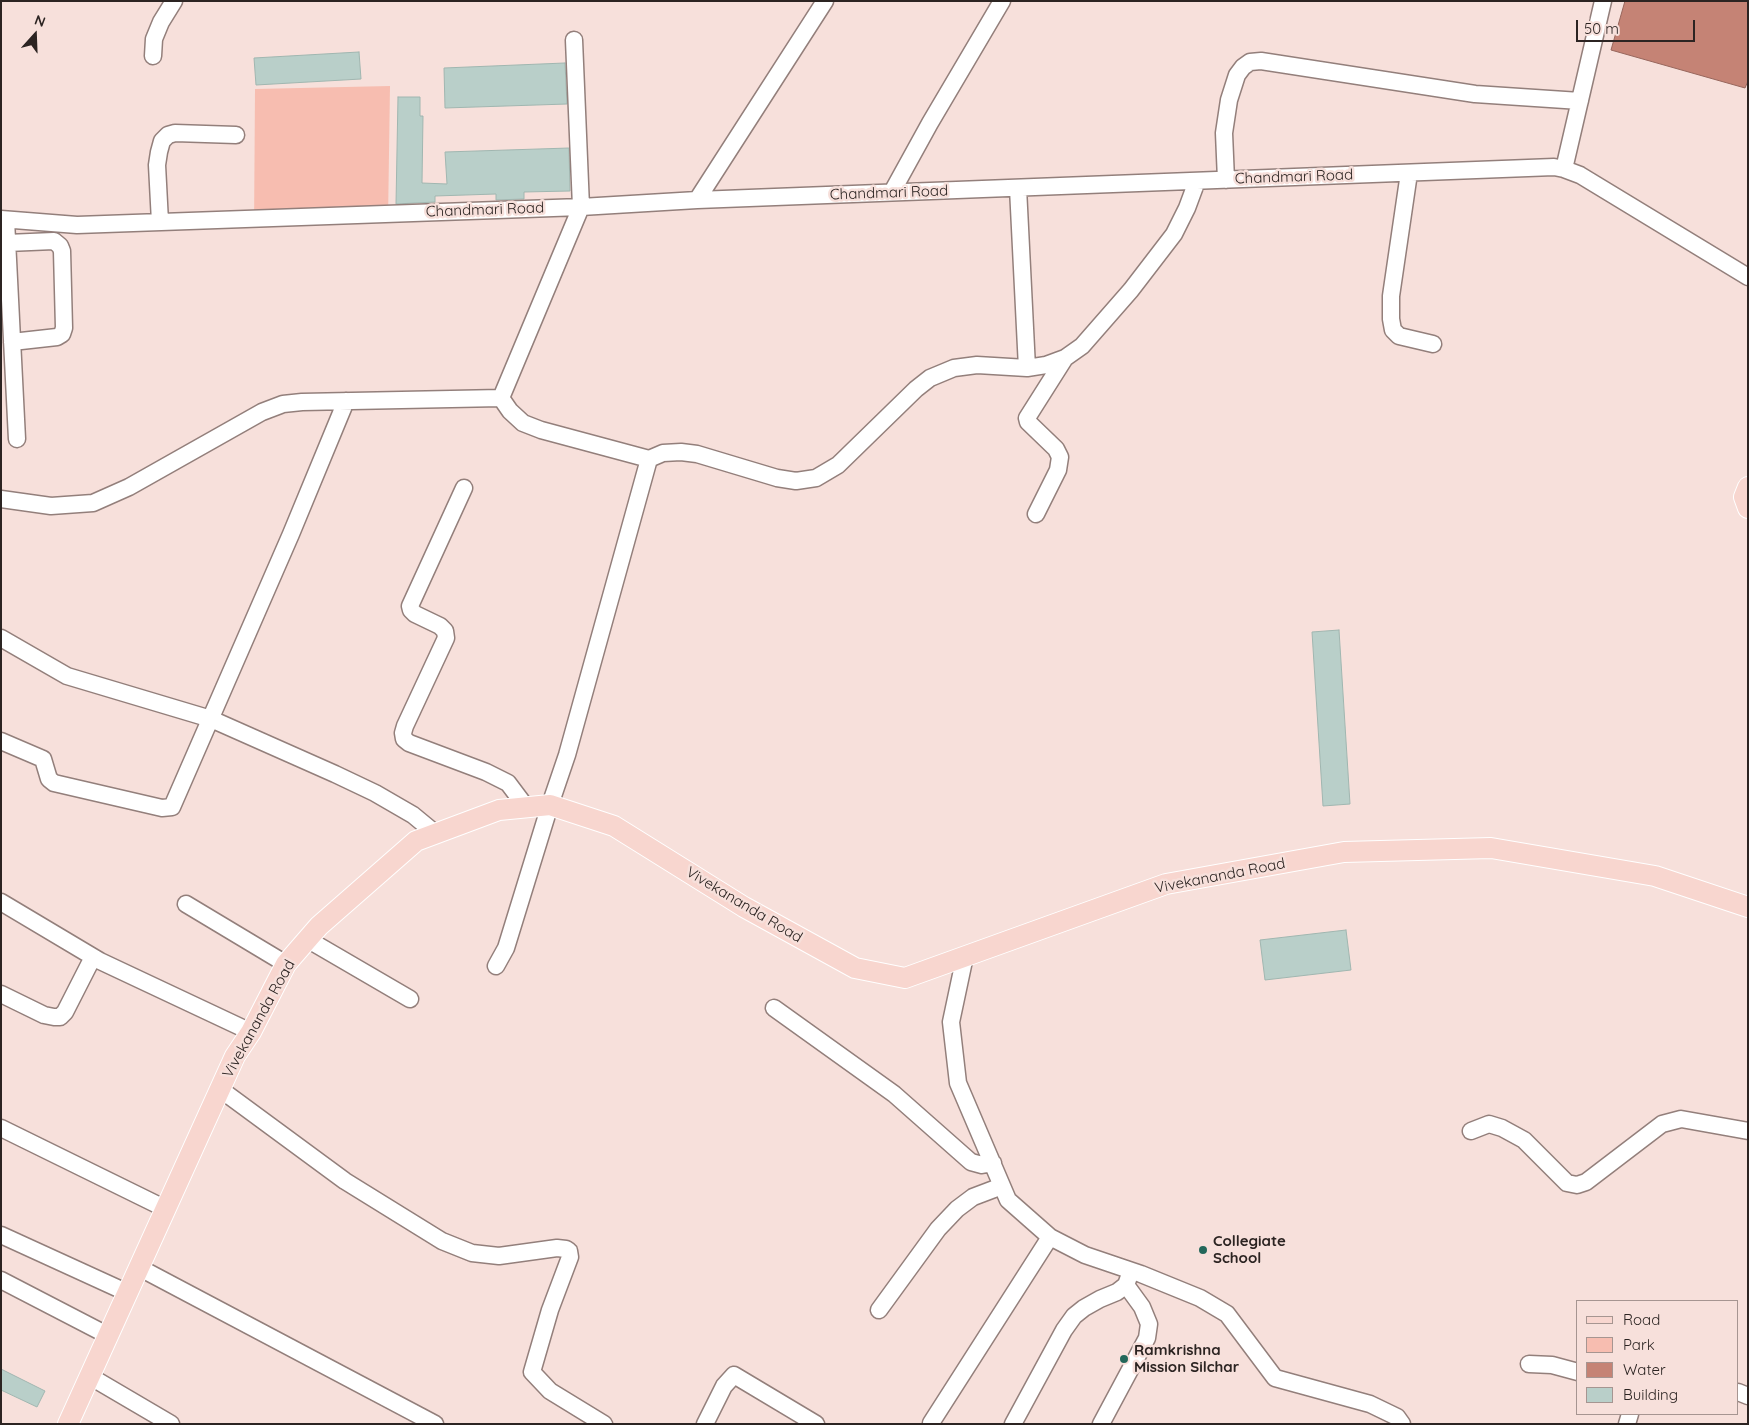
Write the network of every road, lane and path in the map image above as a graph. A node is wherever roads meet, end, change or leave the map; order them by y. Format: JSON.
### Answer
{"nodes":[{"id":1,"x":174,"y":1,"type":"edge"},
{"id":2,"x":825,"y":1,"type":"edge"},
{"id":3,"x":1002,"y":1,"type":"edge"},
{"id":4,"x":1603,"y":1,"type":"edge"},
{"id":5,"x":574,"y":40,"type":"dead end"},
{"id":6,"x":153,"y":56,"type":"dead end"},
{"id":7,"x":1580,"y":101,"type":"junction"},
{"id":8,"x":236,"y":135,"type":"dead end"},
{"id":9,"x":1564,"y":169,"type":"junction"},
{"id":10,"x":1410,"y":173,"type":"junction"},
{"id":11,"x":1226,"y":180,"type":"junction"},
{"id":12,"x":1197,"y":181,"type":"junction"},
{"id":13,"x":1018,"y":188,"type":"junction"},
{"id":14,"x":892,"y":192,"type":"junction"},
{"id":15,"x":697,"y":200,"type":"junction"},
{"id":16,"x":581,"y":206,"type":"junction"},
{"id":17,"x":3,"y":220,"type":"edge"},
{"id":18,"x":160,"y":222,"type":"junction"},
{"id":19,"x":7,"y":243,"type":"junction"},
{"id":20,"x":1748,"y":277,"type":"edge"},
{"id":21,"x":12,"y":342,"type":"junction"},
{"id":22,"x":1433,"y":344,"type":"dead end"},
{"id":23,"x":1065,"y":358,"type":"junction"},
{"id":24,"x":1027,"y":368,"type":"junction"},
{"id":25,"x":501,"y":398,"type":"junction"},
{"id":26,"x":346,"y":401,"type":"junction"},
{"id":27,"x":17,"y":439,"type":"dead end"},
{"id":28,"x":650,"y":459,"type":"junction"},
{"id":29,"x":1748,"y":487,"type":"edge"},
{"id":30,"x":464,"y":488,"type":"dead end"},
{"id":31,"x":1,"y":499,"type":"edge"},
{"id":32,"x":1748,"y":508,"type":"edge"},
{"id":33,"x":1036,"y":514,"type":"dead end"},
{"id":34,"x":1,"y":638,"type":"edge"},
{"id":35,"x":211,"y":719,"type":"junction"},
{"id":36,"x":1,"y":741,"type":"edge"},
{"id":37,"x":550,"y":805,"type":"junction"},
{"id":38,"x":526,"y":807,"type":"junction"},
{"id":39,"x":436,"y":834,"type":"junction"},
{"id":40,"x":1,"y":902,"type":"edge"},
{"id":41,"x":186,"y":904,"type":"dead end"},
{"id":42,"x":1748,"y":907,"type":"edge"},
{"id":43,"x":308,"y":939,"type":"junction"},
{"id":44,"x":965,"y":956,"type":"junction"},
{"id":45,"x":93,"y":957,"type":"junction"},
{"id":46,"x":286,"y":964,"type":"junction"},
{"id":47,"x":496,"y":966,"type":"dead end"},
{"id":48,"x":1,"y":994,"type":"edge"},
{"id":49,"x":410,"y":999,"type":"dead end"},
{"id":50,"x":774,"y":1008,"type":"dead end"},
{"id":51,"x":251,"y":1032,"type":"junction"},
{"id":52,"x":220,"y":1089,"type":"junction"},
{"id":53,"x":1,"y":1128,"type":"edge"},
{"id":54,"x":1471,"y":1131,"type":"dead end"},
{"id":55,"x":1748,"y":1131,"type":"edge"},
{"id":56,"x":993,"y":1163,"type":"junction"},
{"id":57,"x":1002,"y":1186,"type":"junction"},
{"id":58,"x":166,"y":1209,"type":"junction"},
{"id":59,"x":1,"y":1235,"type":"edge"},
{"id":60,"x":1050,"y":1237,"type":"junction"},
{"id":61,"x":140,"y":1268,"type":"junction"},
{"id":62,"x":1129,"y":1278,"type":"junction"},
{"id":63,"x":1,"y":1280,"type":"edge"},
{"id":64,"x":128,"y":1293,"type":"junction"},
{"id":65,"x":879,"y":1310,"type":"dead end"},
{"id":66,"x":109,"y":1336,"type":"junction"},
{"id":67,"x":1529,"y":1364,"type":"dead end"},
{"id":68,"x":1576,"y":1371,"type":"edge"},
{"id":69,"x":90,"y":1377,"type":"junction"},
{"id":70,"x":68,"y":1424,"type":"edge"},
{"id":71,"x":171,"y":1424,"type":"edge"},
{"id":72,"x":435,"y":1424,"type":"edge"},
{"id":73,"x":604,"y":1424,"type":"edge"},
{"id":74,"x":705,"y":1424,"type":"edge"},
{"id":75,"x":816,"y":1424,"type":"edge"},
{"id":76,"x":932,"y":1424,"type":"edge"},
{"id":77,"x":1013,"y":1424,"type":"edge"},
{"id":78,"x":1101,"y":1424,"type":"edge"},
{"id":79,"x":1402,"y":1424,"type":"edge"}],
"edges":[{"from":1,"to":6,"type":"street"},
{"from":2,"to":15,"type":"street"},
{"from":3,"to":14,"type":"street"},
{"from":4,"to":7,"type":"street"},
{"from":5,"to":16,"type":"street"},
{"from":7,"to":9,"type":"street"},
{"from":7,"to":11,"type":"street"},
{"from":8,"to":18,"type":"street"},
{"from":9,"to":10,"type":"street","name":"Chandmari Road"},
{"from":9,"to":20,"type":"street","name":"Chandmari Road"},
{"from":10,"to":11,"type":"street","name":"Chandmari Road"},
{"from":10,"to":22,"type":"street"},
{"from":11,"to":12,"type":"street","name":"Chandmari Road"},
{"from":12,"to":13,"type":"street","name":"Chandmari Road"},
{"from":12,"to":23,"type":"street"},
{"from":13,"to":14,"type":"street","name":"Chandmari Road"},
{"from":13,"to":24,"type":"street"},
{"from":14,"to":15,"type":"street","name":"Chandmari Road"},
{"from":15,"to":16,"type":"street","name":"Chandmari Road"},
{"from":16,"to":18,"type":"street","name":"Chandmari Road"},
{"from":16,"to":25,"type":"street"},
{"from":17,"to":18,"type":"street","name":"Chandmari Road"},
{"from":17,"to":19,"type":"street"},
{"from":19,"to":21,"type":"street"},
{"from":19,"to":21,"type":"street"},
{"from":21,"to":27,"type":"street"},
{"from":23,"to":24,"type":"street"},
{"from":23,"to":33,"type":"street"},
{"from":24,"to":28,"type":"street"},
{"from":25,"to":26,"type":"street"},
{"from":25,"to":28,"type":"street"},
{"from":26,"to":31,"type":"street"},
{"from":26,"to":35,"type":"street"},
{"from":28,"to":37,"type":"street"},
{"from":29,"to":32,"type":"main road"},
{"from":30,"to":38,"type":"street"},
{"from":34,"to":35,"type":"street"},
{"from":35,"to":36,"type":"street"},
{"from":35,"to":39,"type":"street"},
{"from":37,"to":38,"type":"main road","name":"Vivekananda Road"},
{"from":37,"to":44,"type":"main road","name":"Vivekananda Road"},
{"from":37,"to":47,"type":"street"},
{"from":38,"to":39,"type":"main road","name":"Vivekananda Road"},
{"from":39,"to":43,"type":"main road","name":"Vivekananda Road"},
{"from":40,"to":45,"type":"street"},
{"from":41,"to":46,"type":"street"},
{"from":42,"to":44,"type":"main road","name":"Vivekananda Road"},
{"from":43,"to":46,"type":"main road","name":"Vivekananda Road"},
{"from":43,"to":49,"type":"street"},
{"from":44,"to":56,"type":"street"},
{"from":45,"to":48,"type":"street"},
{"from":45,"to":51,"type":"street"},
{"from":46,"to":51,"type":"main road","name":"Vivekananda Road"},
{"from":50,"to":56,"type":"street"},
{"from":51,"to":52,"type":"main road","name":"Vivekananda Road"},
{"from":52,"to":58,"type":"main road","name":"Vivekananda Road"},
{"from":52,"to":73,"type":"street"},
{"from":53,"to":58,"type":"street"},
{"from":54,"to":55,"type":"street"},
{"from":56,"to":57,"type":"street"},
{"from":57,"to":60,"type":"street"},
{"from":57,"to":65,"type":"street"},
{"from":58,"to":61,"type":"main road","name":"Vivekananda Road"},
{"from":59,"to":64,"type":"street"},
{"from":60,"to":62,"type":"street"},
{"from":60,"to":76,"type":"street"},
{"from":61,"to":64,"type":"main road","name":"Vivekananda Road"},
{"from":61,"to":72,"type":"street"},
{"from":62,"to":77,"type":"street"},
{"from":62,"to":78,"type":"street"},
{"from":62,"to":79,"type":"street"},
{"from":63,"to":66,"type":"street"},
{"from":64,"to":66,"type":"main road","name":"Vivekananda Road"},
{"from":66,"to":69,"type":"main road","name":"Vivekananda Road"},
{"from":67,"to":68,"type":"street"},
{"from":69,"to":70,"type":"main road","name":"Vivekananda Road"},
{"from":69,"to":71,"type":"street"},
{"from":74,"to":75,"type":"street"}]}
